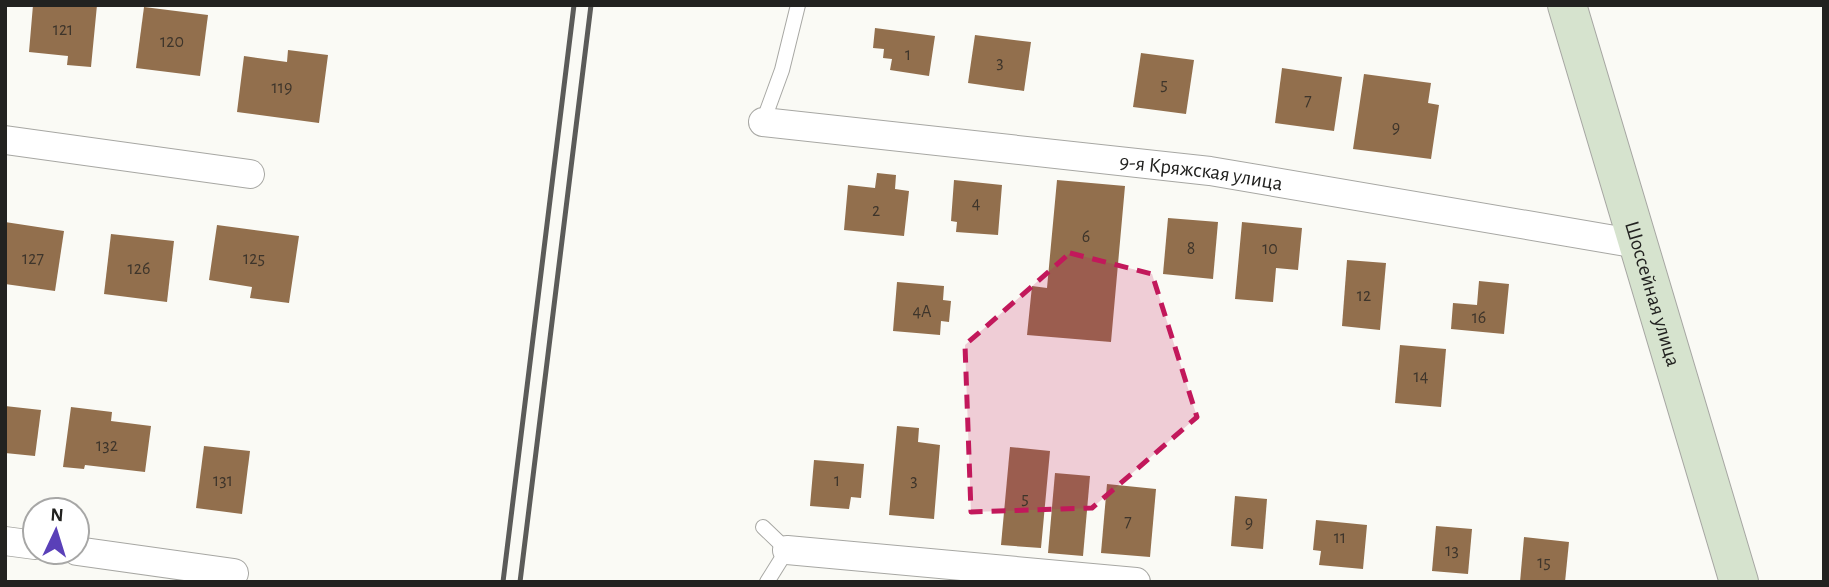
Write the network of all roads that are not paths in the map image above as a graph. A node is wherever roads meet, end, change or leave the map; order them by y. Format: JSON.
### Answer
{"nodes":[{"id":1,"x":798,"y":5,"type":"edge"},
{"id":2,"x":1567,"y":5,"type":"edge"},
{"id":3,"x":763,"y":122,"type":"joint"},
{"id":4,"x":5,"y":140,"type":"edge"},
{"id":5,"x":250,"y":174,"type":"dead end"},
{"id":6,"x":1638,"y":244,"type":"junction"},
{"id":7,"x":763,"y":527,"type":"dead end"},
{"id":8,"x":787,"y":550,"type":"junction"},
{"id":9,"x":91,"y":553,"type":"edge"},
{"id":10,"x":234,"y":573,"type":"dead end"},
{"id":11,"x":767,"y":582,"type":"edge"},
{"id":12,"x":1136,"y":582,"type":"edge"},
{"id":13,"x":1739,"y":582,"type":"edge"}],
"edges":[{"from":1,"to":3,"type":"lane"},
{"from":2,"to":6,"type":"main road","name":"Шоссейная улица"},
{"from":3,"to":6,"type":"street","name":"9-я Кряжская улица"},
{"from":4,"to":5,"type":"street"},
{"from":6,"to":13,"type":"main road","name":"Шоссейная улица"},
{"from":7,"to":8,"type":"lane"},
{"from":8,"to":11,"type":"lane"},
{"from":8,"to":12,"type":"street"},
{"from":9,"to":10,"type":"street"}]}
